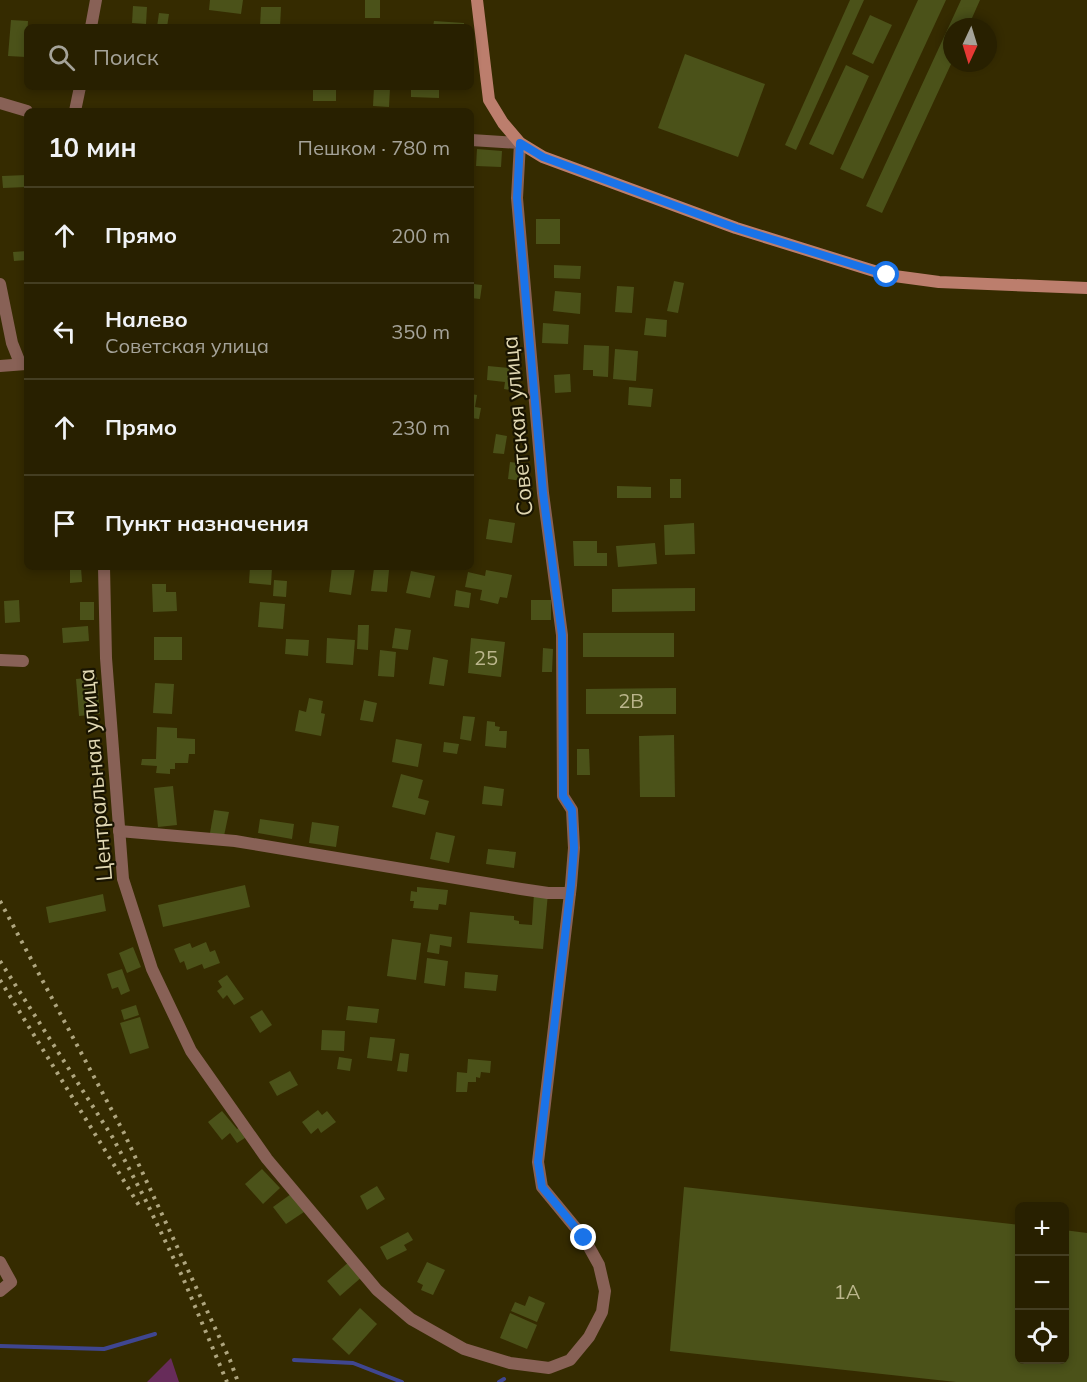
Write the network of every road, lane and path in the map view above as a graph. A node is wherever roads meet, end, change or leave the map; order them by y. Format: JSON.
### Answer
{"nodes":[{"id":1,"x":96,"y":0,"type":"edge"},
{"id":2,"x":477,"y":0,"type":"edge"},
{"id":3,"x":92,"y":24,"type":"edge"},
{"id":4,"x":79,"y":90,"type":"edge"},
{"id":5,"x":0,"y":103,"type":"edge"},
{"id":6,"x":76,"y":108,"type":"edge"},
{"id":7,"x":24,"y":110,"type":"edge"},
{"id":8,"x":474,"y":140,"type":"edge"},
{"id":9,"x":520,"y":143,"type":"junction"},
{"id":10,"x":0,"y":284,"type":"edge"},
{"id":11,"x":1087,"y":288,"type":"edge"},
{"id":12,"x":23,"y":363,"type":"edge"},
{"id":13,"x":0,"y":366,"type":"edge"},
{"id":14,"x":104,"y":570,"type":"edge"},
{"id":15,"x":0,"y":660,"type":"edge"},
{"id":16,"x":23,"y":661,"type":"dead end"},
{"id":17,"x":119,"y":831,"type":"junction"},
{"id":18,"x":570,"y":893,"type":"junction"},
{"id":19,"x":0,"y":1262,"type":"edge"},
{"id":20,"x":0,"y":1291,"type":"edge"}],
"edges":[{"from":1,"to":3,"type":"street"},
{"from":2,"to":9,"type":"street"},
{"from":4,"to":6,"type":"street"},
{"from":5,"to":7,"type":"street"},
{"from":8,"to":9,"type":"street"},
{"from":9,"to":11,"type":"street"},
{"from":9,"to":18,"type":"street","name":"Советская улица"},
{"from":10,"to":12,"type":"street"},
{"from":12,"to":13,"type":"street"},
{"from":14,"to":17,"type":"street","name":"Центральная улица"},
{"from":15,"to":16,"type":"street"},
{"from":17,"to":18,"type":"street"},
{"from":17,"to":18,"type":"street","name":"Центральная улица"},
{"from":19,"to":20,"type":"street"}]}
